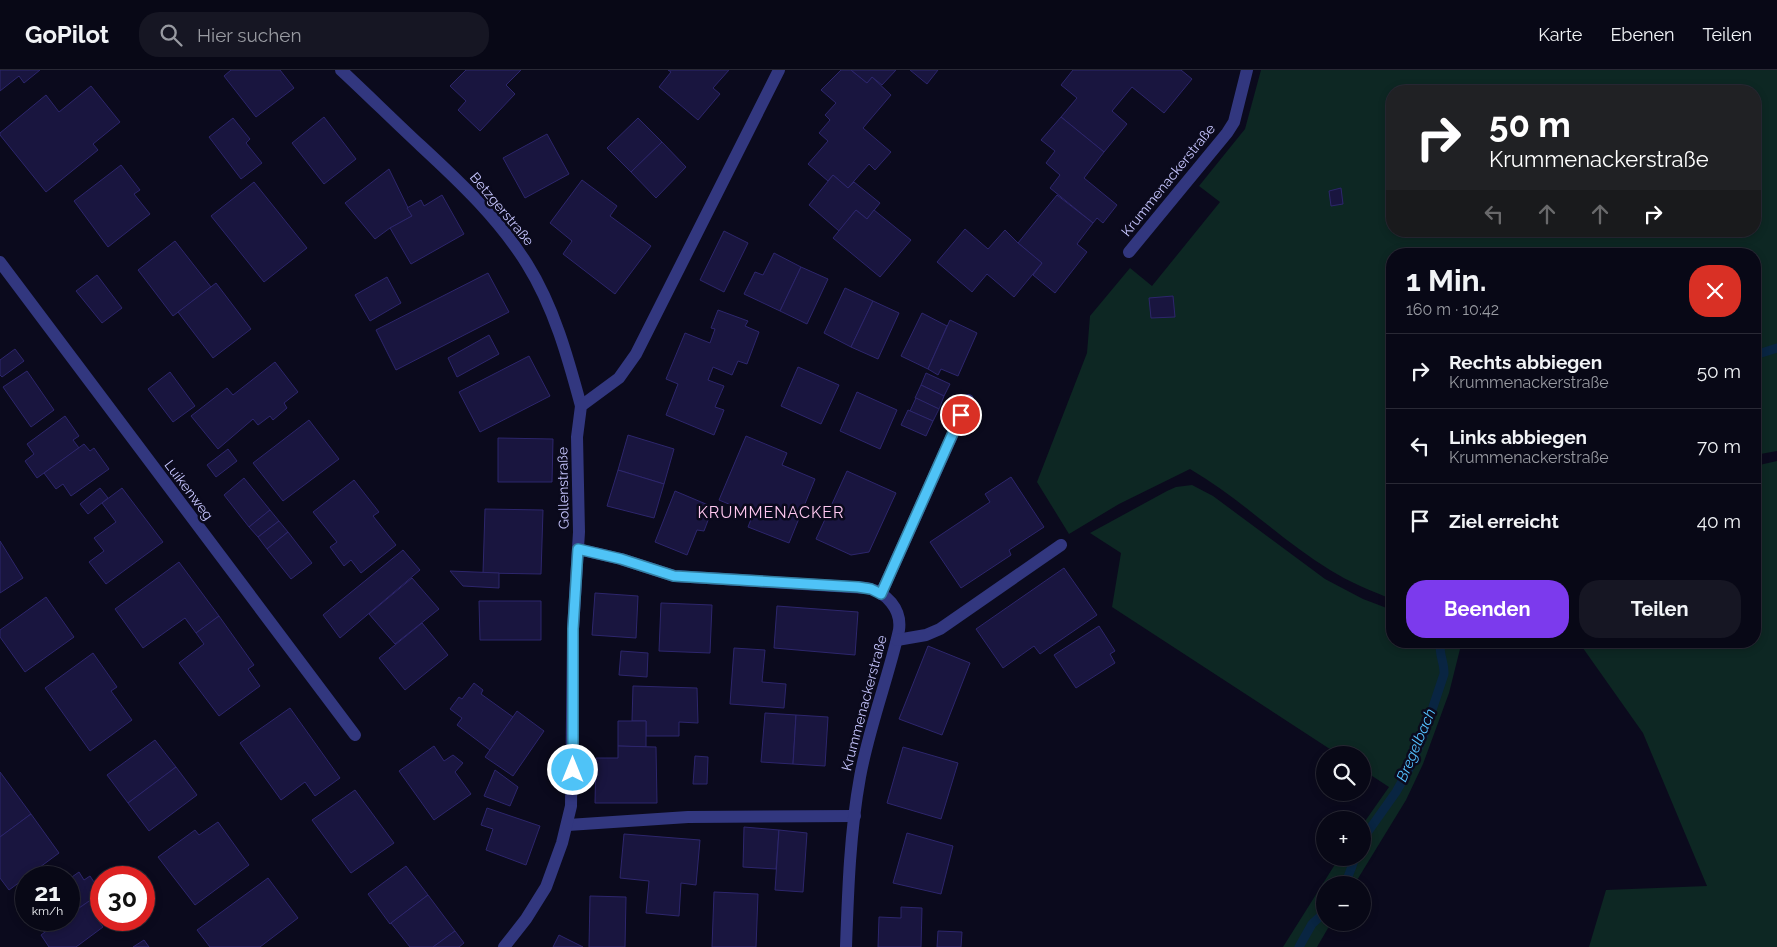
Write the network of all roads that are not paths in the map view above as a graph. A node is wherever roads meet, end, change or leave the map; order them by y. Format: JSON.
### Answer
{"nodes":[{"id":1,"x":341,"y":70,"type":"edge"},
{"id":2,"x":780,"y":70,"type":"edge"},
{"id":3,"x":1247,"y":70,"type":"edge"},
{"id":4,"x":1129,"y":252,"type":"dead end"},
{"id":5,"x":0,"y":262,"type":"edge"},
{"id":6,"x":968,"y":400,"type":"dead end"},
{"id":7,"x":581,"y":406,"type":"junction"},
{"id":8,"x":1061,"y":545,"type":"dead end"},
{"id":9,"x":578,"y":549,"type":"junction"},
{"id":10,"x":881,"y":594,"type":"junction"},
{"id":11,"x":897,"y":640,"type":"junction"},
{"id":12,"x":355,"y":734,"type":"dead end"},
{"id":13,"x":854,"y":816,"type":"junction"},
{"id":14,"x":568,"y":825,"type":"junction"},
{"id":15,"x":504,"y":947,"type":"edge"},
{"id":16,"x":846,"y":947,"type":"edge"}],
"edges":[{"from":1,"to":7,"type":"street","name":"Betzgerstraße"},
{"from":2,"to":7,"type":"street"},
{"from":3,"to":4,"type":"street","name":"Krummenackerstraße"},
{"from":5,"to":12,"type":"street","name":"Luikenweg"},
{"from":6,"to":10,"type":"street"},
{"from":7,"to":9,"type":"street","name":"Gollenstraße"},
{"from":8,"to":11,"type":"street"},
{"from":9,"to":10,"type":"street"},
{"from":9,"to":14,"type":"street","name":"Gollenstraße"},
{"from":10,"to":11,"type":"street","name":"Krummenackerstraße"},
{"from":11,"to":13,"type":"street","name":"Krummenackerstraße"},
{"from":13,"to":14,"type":"street"},
{"from":13,"to":16,"type":"street","name":"Krummenackerstraße"},
{"from":14,"to":15,"type":"street","name":"Gollenstraße"}]}
